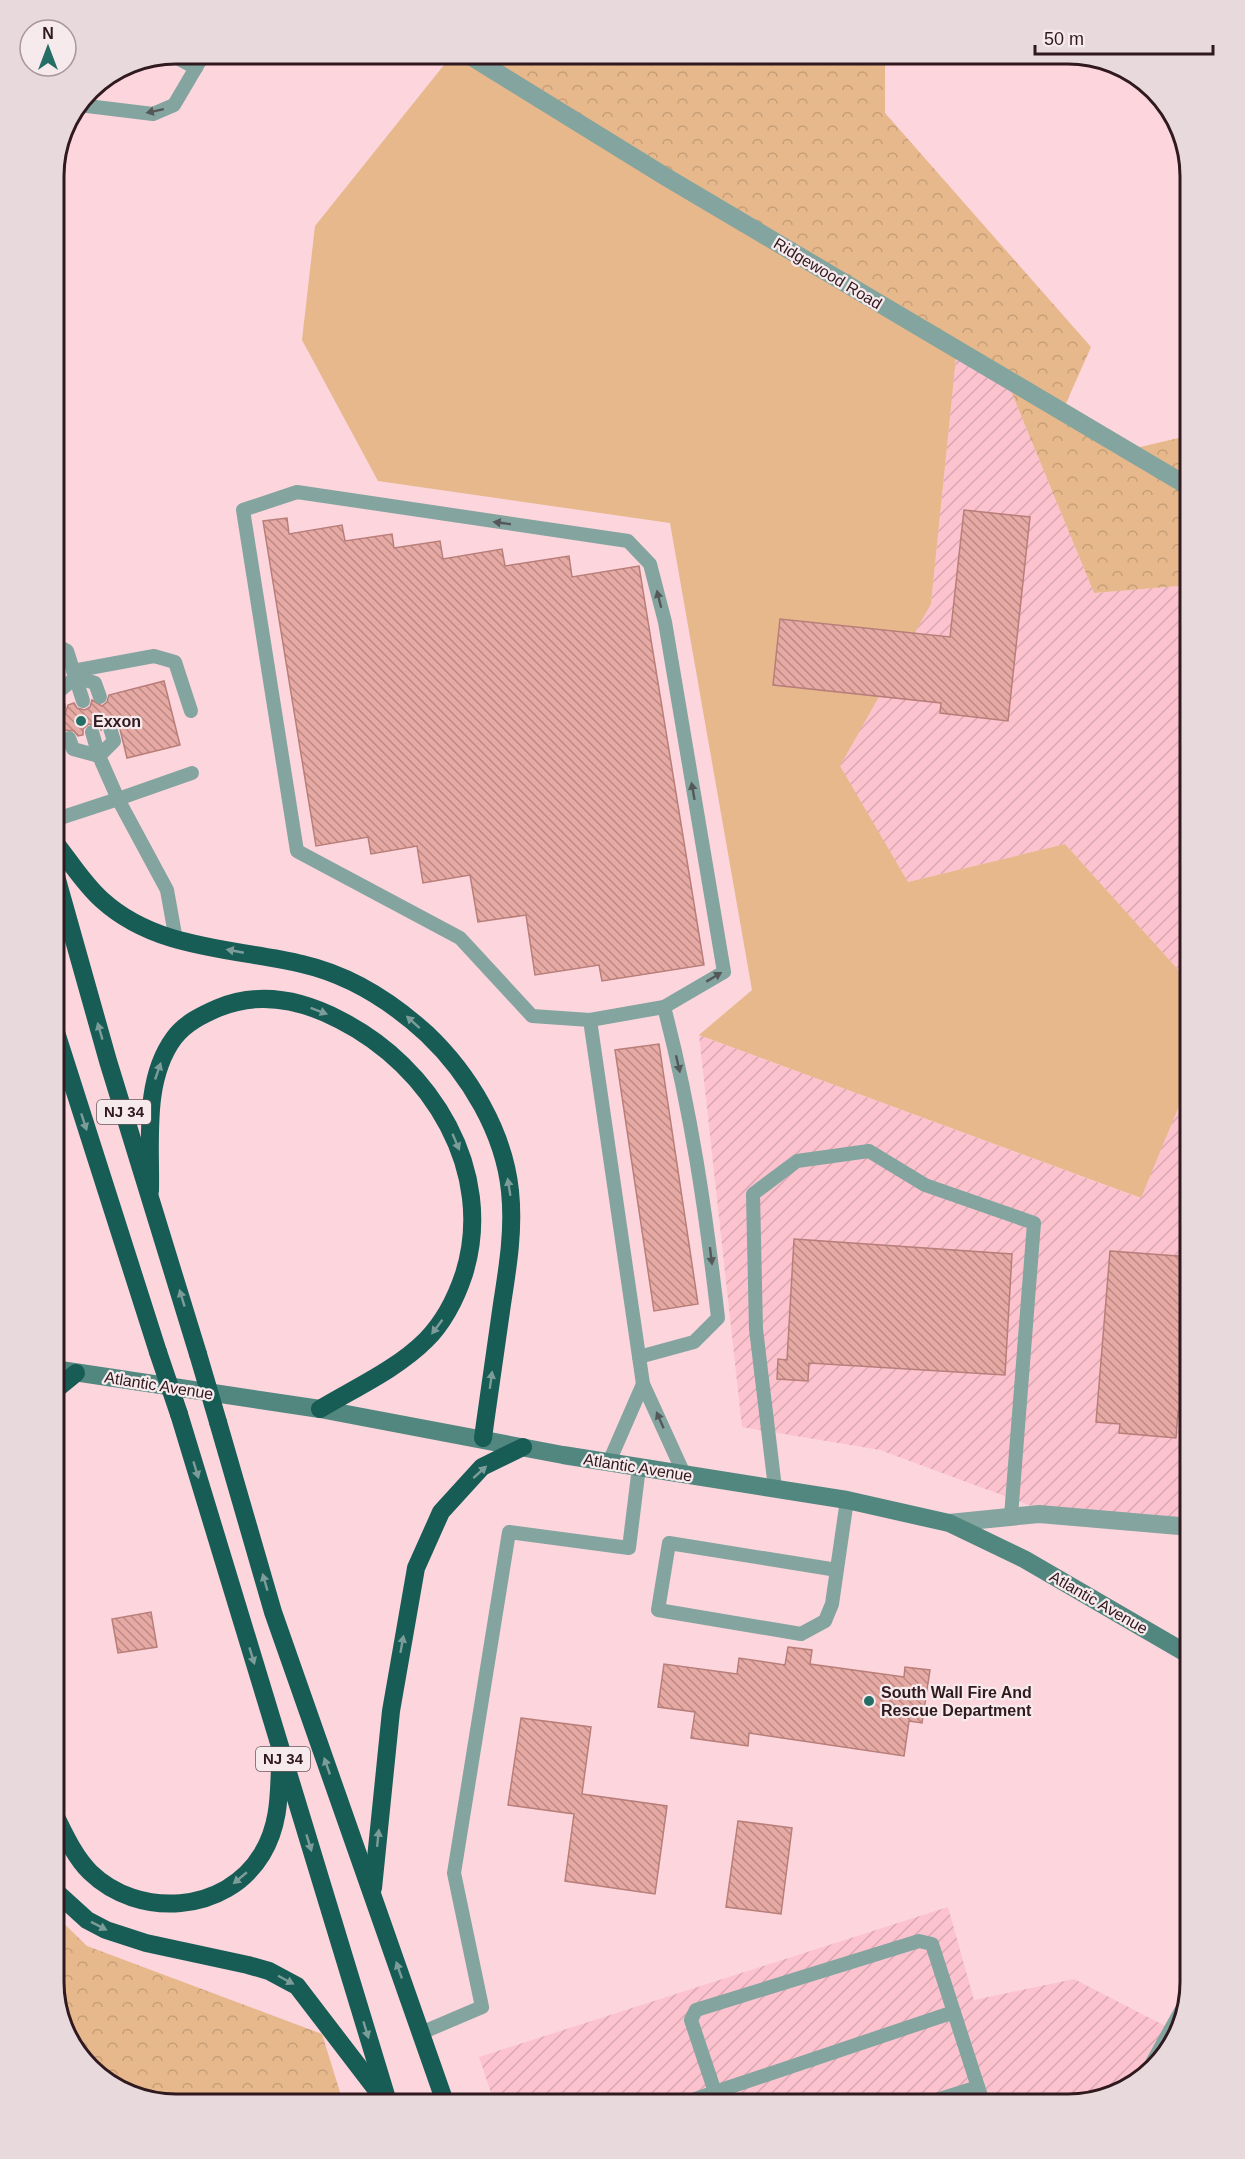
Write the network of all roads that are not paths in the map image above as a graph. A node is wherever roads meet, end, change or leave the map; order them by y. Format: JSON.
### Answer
{"nodes":[{"id":1,"x":189,"y":64,"type":"edge"},
{"id":2,"x":198,"y":64,"type":"edge"},
{"id":3,"x":484,"y":64,"type":"edge"},
{"id":4,"x":196,"y":68,"type":"junction"},
{"id":5,"x":89,"y":106,"type":"edge"},
{"id":6,"x":1180,"y":481,"type":"edge"},
{"id":7,"x":65,"y":650,"type":"edge"},
{"id":8,"x":74,"y":674,"type":"junction"},
{"id":9,"x":65,"y":684,"type":"edge"},
{"id":10,"x":100,"y":697,"type":"dead end"},
{"id":11,"x":83,"y":701,"type":"dead end"},
{"id":12,"x":191,"y":711,"type":"dead end"},
{"id":13,"x":110,"y":728,"type":"dead end"},
{"id":14,"x":92,"y":732,"type":"dead end"},
{"id":15,"x":69,"y":738,"type":"dead end"},
{"id":16,"x":99,"y":756,"type":"junction"},
{"id":17,"x":192,"y":773,"type":"dead end"},
{"id":18,"x":118,"y":799,"type":"junction"},
{"id":19,"x":65,"y":817,"type":"edge"},
{"id":20,"x":65,"y":856,"type":"edge"},
{"id":21,"x":65,"y":907,"type":"edge"},
{"id":22,"x":176,"y":940,"type":"junction"},
{"id":23,"x":664,"y":1007,"type":"junction"},
{"id":24,"x":590,"y":1020,"type":"junction"},
{"id":25,"x":65,"y":1059,"type":"edge"},
{"id":26,"x":150,"y":1191,"type":"junction"},
{"id":27,"x":639,"y":1357,"type":"junction"},
{"id":28,"x":64,"y":1371,"type":"edge"},
{"id":29,"x":76,"y":1373,"type":"junction"},
{"id":30,"x":64,"y":1383,"type":"edge"},
{"id":31,"x":643,"y":1384,"type":"junction"},
{"id":32,"x":320,"y":1409,"type":"junction"},
{"id":33,"x":483,"y":1438,"type":"junction"},
{"id":34,"x":523,"y":1447,"type":"junction"},
{"id":35,"x":609,"y":1462,"type":"junction"},
{"id":36,"x":639,"y":1467,"type":"junction"},
{"id":37,"x":684,"y":1474,"type":"junction"},
{"id":38,"x":775,"y":1488,"type":"junction"},
{"id":39,"x":847,"y":1500,"type":"junction"},
{"id":40,"x":1011,"y":1516,"type":"junction"},
{"id":41,"x":949,"y":1523,"type":"junction"},
{"id":42,"x":1180,"y":1526,"type":"edge"},
{"id":43,"x":837,"y":1570,"type":"junction"},
{"id":44,"x":1180,"y":1650,"type":"edge"},
{"id":45,"x":280,"y":1748,"type":"junction"},
{"id":46,"x":64,"y":1831,"type":"edge"},
{"id":47,"x":373,"y":1896,"type":"junction"},
{"id":48,"x":64,"y":1899,"type":"edge"},
{"id":49,"x":954,"y":2012,"type":"junction"},
{"id":50,"x":421,"y":2033,"type":"junction"},
{"id":51,"x":978,"y":2086,"type":"junction"},
{"id":52,"x":380,"y":2094,"type":"edge"},
{"id":53,"x":386,"y":2094,"type":"edge"},
{"id":54,"x":442,"y":2094,"type":"edge"},
{"id":55,"x":715,"y":2094,"type":"edge"},
{"id":56,"x":731,"y":2094,"type":"edge"},
{"id":57,"x":954,"y":2094,"type":"edge"},
{"id":58,"x":981,"y":2094,"type":"edge"}],
"edges":[{"from":1,"to":4,"type":"lane"},
{"from":2,"to":4,"type":"lane"},
{"from":3,"to":6,"type":"street","name":"Ridgewood Road"},
{"from":4,"to":5,"type":"lane","one_way":true},
{"from":7,"to":8,"type":"lane"},
{"from":8,"to":9,"type":"lane"},
{"from":8,"to":10,"type":"lane"},
{"from":8,"to":11,"type":"lane"},
{"from":8,"to":12,"type":"lane"},
{"from":13,"to":16,"type":"lane"},
{"from":14,"to":16,"type":"lane"},
{"from":15,"to":16,"type":"lane"},
{"from":16,"to":18,"type":"lane"},
{"from":17,"to":18,"type":"lane"},
{"from":18,"to":19,"type":"lane"},
{"from":18,"to":22,"type":"lane"},
{"from":20,"to":22,"type":"highway"},
{"from":26,"to":21,"type":"highway","number":"NJ 34","one_way":true},
{"from":33,"to":22,"type":"highway","one_way":true},
{"from":23,"to":24,"type":"lane"},
{"from":23,"to":24,"type":"lane","one_way":true},
{"from":23,"to":27,"type":"lane","one_way":true},
{"from":24,"to":27,"type":"lane"},
{"from":25,"to":45,"type":"highway","number":"NJ 34","one_way":true,"bridge":true},
{"from":26,"to":32,"type":"highway","one_way":true},
{"from":47,"to":26,"type":"highway","number":"NJ 34","one_way":true,"bridge":true},
{"from":27,"to":31,"type":"lane"},
{"from":28,"to":29,"type":"main road","name":"Atlantic Avenue"},
{"from":29,"to":30,"type":"highway"},
{"from":29,"to":32,"type":"main road","name":"Atlantic Avenue"},
{"from":31,"to":35,"type":"lane"},
{"from":37,"to":31,"type":"lane","one_way":true},
{"from":32,"to":33,"type":"main road","name":"Atlantic Avenue"},
{"from":33,"to":34,"type":"main road","name":"Atlantic Avenue"},
{"from":34,"to":35,"type":"main road","name":"Atlantic Avenue"},
{"from":47,"to":34,"type":"highway","one_way":true},
{"from":35,"to":36,"type":"main road","name":"Atlantic Avenue"},
{"from":36,"to":37,"type":"main road","name":"Atlantic Avenue"},
{"from":36,"to":50,"type":"lane"},
{"from":37,"to":38,"type":"main road","name":"Atlantic Avenue"},
{"from":38,"to":39,"type":"main road","name":"Atlantic Avenue"},
{"from":38,"to":40,"type":"lane"},
{"from":39,"to":41,"type":"main road","name":"Atlantic Avenue"},
{"from":39,"to":43,"type":"lane"},
{"from":40,"to":41,"type":"street"},
{"from":40,"to":42,"type":"street"},
{"from":41,"to":44,"type":"main road","name":"Atlantic Avenue"},
{"from":43,"to":43,"type":"lane"},
{"from":45,"to":46,"type":"highway","one_way":true},
{"from":45,"to":53,"type":"highway","number":"NJ 34","one_way":true},
{"from":50,"to":47,"type":"highway","number":"NJ 34","one_way":true},
{"from":48,"to":52,"type":"highway","one_way":true},
{"from":49,"to":51,"type":"lane"},
{"from":49,"to":55,"type":"lane"},
{"from":49,"to":56,"type":"lane"},
{"from":50,"to":54,"type":"highway","number":"NJ 34"},
{"from":51,"to":57,"type":"lane"},
{"from":51,"to":58,"type":"lane"}]}
